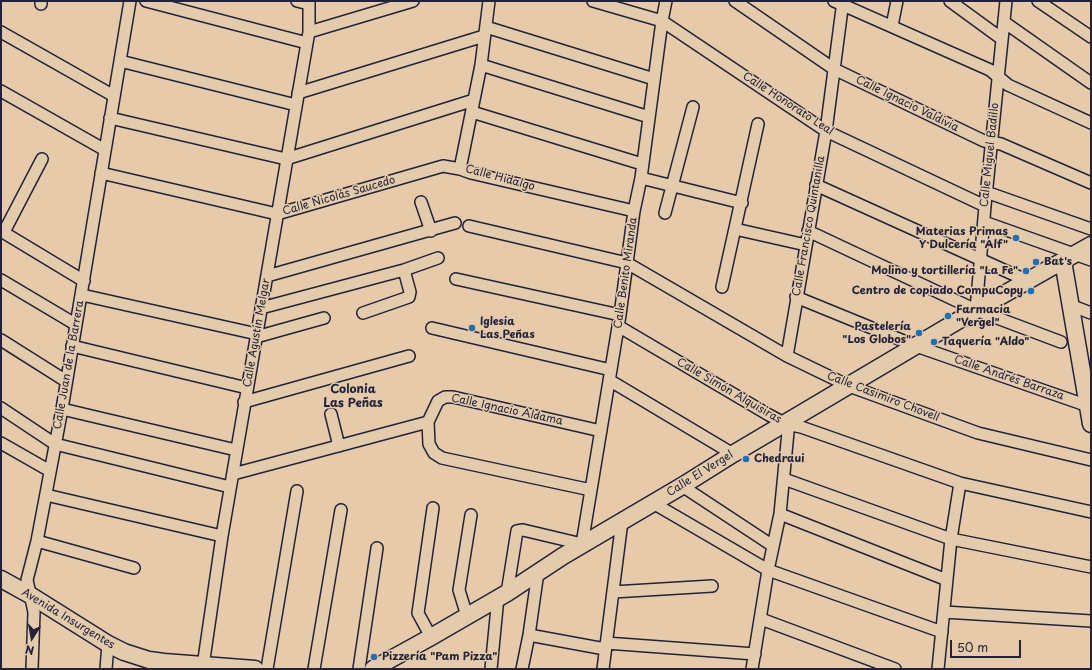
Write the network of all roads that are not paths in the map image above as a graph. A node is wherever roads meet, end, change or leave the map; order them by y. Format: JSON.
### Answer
{"nodes":[{"id":1,"x":130,"y":1,"type":"edge"},
{"id":2,"x":146,"y":1,"type":"edge"},
{"id":3,"x":297,"y":1,"type":"edge"},
{"id":4,"x":413,"y":1,"type":"edge"},
{"id":5,"x":489,"y":1,"type":"edge"},
{"id":6,"x":593,"y":1,"type":"edge"},
{"id":7,"x":666,"y":1,"type":"edge"},
{"id":8,"x":735,"y":1,"type":"edge"},
{"id":9,"x":896,"y":1,"type":"edge"},
{"id":10,"x":950,"y":1,"type":"edge"},
{"id":11,"x":1006,"y":1,"type":"edge"},
{"id":12,"x":1038,"y":1,"type":"edge"},
{"id":13,"x":309,"y":2,"type":"edge"},
{"id":14,"x":840,"y":2,"type":"edge"},
{"id":15,"x":662,"y":21,"type":"junction"},
{"id":16,"x":1004,"y":22,"type":"junction"},
{"id":17,"x":892,"y":26,"type":"junction"},
{"id":18,"x":485,"y":31,"type":"junction"},
{"id":19,"x":1,"y":32,"type":"edge"},
{"id":20,"x":308,"y":37,"type":"junction"},
{"id":21,"x":1091,"y":37,"type":"edge"},
{"id":22,"x":1002,"y":38,"type":"junction"},
{"id":23,"x":120,"y":61,"type":"junction"},
{"id":24,"x":481,"y":66,"type":"junction"},
{"id":25,"x":834,"y":69,"type":"junction"},
{"id":26,"x":998,"y":78,"type":"junction"},
{"id":27,"x":654,"y":79,"type":"junction"},
{"id":28,"x":1091,"y":83,"type":"edge"},
{"id":29,"x":1,"y":91,"type":"edge"},
{"id":30,"x":298,"y":93,"type":"junction"},
{"id":31,"x":114,"y":96,"type":"junction"},
{"id":32,"x":474,"y":100,"type":"junction"},
{"id":33,"x":296,"y":105,"type":"junction"},
{"id":34,"x":693,"y":107,"type":"dead end"},
{"id":35,"x":472,"y":112,"type":"junction"},
{"id":36,"x":649,"y":117,"type":"junction"},
{"id":37,"x":110,"y":118,"type":"junction"},
{"id":38,"x":1091,"y":123,"type":"edge"},
{"id":39,"x":758,"y":124,"type":"dead end"},
{"id":40,"x":826,"y":131,"type":"junction"},
{"id":41,"x":991,"y":142,"type":"junction"},
{"id":42,"x":105,"y":150,"type":"junction"},
{"id":43,"x":42,"y":159,"type":"dead end"},
{"id":44,"x":286,"y":159,"type":"junction"},
{"id":45,"x":642,"y":164,"type":"junction"},
{"id":46,"x":460,"y":169,"type":"junction"},
{"id":47,"x":101,"y":173,"type":"junction"},
{"id":48,"x":641,"y":178,"type":"junction"},
{"id":49,"x":1091,"y":183,"type":"edge"},
{"id":50,"x":816,"y":185,"type":"junction"},
{"id":51,"x":673,"y":186,"type":"junction"},
{"id":52,"x":986,"y":192,"type":"junction"},
{"id":53,"x":421,"y":202,"type":"dead end"},
{"id":54,"x":742,"y":203,"type":"junction"},
{"id":55,"x":985,"y":206,"type":"junction"},
{"id":56,"x":634,"y":211,"type":"junction"},
{"id":57,"x":665,"y":213,"type":"dead end"},
{"id":58,"x":277,"y":214,"type":"junction"},
{"id":59,"x":984,"y":222,"type":"junction"},
{"id":60,"x":455,"y":223,"type":"dead end"},
{"id":61,"x":469,"y":226,"type":"dead end"},
{"id":62,"x":1091,"y":228,"type":"edge"},
{"id":63,"x":735,"y":229,"type":"junction"},
{"id":64,"x":2,"y":231,"type":"edge"},
{"id":65,"x":431,"y":231,"type":"junction"},
{"id":66,"x":808,"y":231,"type":"junction"},
{"id":67,"x":806,"y":245,"type":"junction"},
{"id":68,"x":1091,"y":245,"type":"edge"},
{"id":69,"x":438,"y":258,"type":"dead end"},
{"id":70,"x":1069,"y":258,"type":"junction"},
{"id":71,"x":980,"y":260,"type":"junction"},
{"id":72,"x":1091,"y":260,"type":"edge"},
{"id":73,"x":627,"y":263,"type":"junction"},
{"id":74,"x":404,"y":270,"type":"junction"},
{"id":75,"x":267,"y":276,"type":"junction"},
{"id":76,"x":456,"y":279,"type":"dead end"},
{"id":77,"x":1,"y":280,"type":"edge"},
{"id":78,"x":84,"y":281,"type":"junction"},
{"id":79,"x":1028,"y":281,"type":"junction"},
{"id":80,"x":722,"y":287,"type":"dead end"},
{"id":81,"x":82,"y":295,"type":"junction"},
{"id":82,"x":796,"y":297,"type":"junction"},
{"id":83,"x":1070,"y":305,"type":"junction"},
{"id":84,"x":261,"y":308,"type":"junction"},
{"id":85,"x":976,"y":310,"type":"junction"},
{"id":86,"x":363,"y":313,"type":"dead end"},
{"id":87,"x":1091,"y":313,"type":"edge"},
{"id":88,"x":324,"y":318,"type":"dead end"},
{"id":89,"x":619,"y":321,"type":"junction"},
{"id":90,"x":75,"y":324,"type":"junction"},
{"id":91,"x":432,"y":328,"type":"dead end"},
{"id":92,"x":256,"y":335,"type":"junction"},
{"id":93,"x":1,"y":340,"type":"edge"},
{"id":94,"x":1061,"y":342,"type":"dead end"},
{"id":95,"x":72,"y":346,"type":"junction"},
{"id":96,"x":916,"y":346,"type":"junction"},
{"id":97,"x":1085,"y":355,"type":"edge"},
{"id":98,"x":409,"y":356,"type":"dead end"},
{"id":99,"x":787,"y":356,"type":"junction"},
{"id":100,"x":610,"y":375,"type":"junction"},
{"id":101,"x":66,"y":381,"type":"junction"},
{"id":102,"x":849,"y":386,"type":"junction"},
{"id":103,"x":247,"y":388,"type":"junction"},
{"id":104,"x":244,"y":402,"type":"junction"},
{"id":105,"x":1089,"y":406,"type":"edge"},
{"id":106,"x":1,"y":408,"type":"edge"},
{"id":107,"x":62,"y":408,"type":"junction"},
{"id":108,"x":331,"y":414,"type":"dead end"},
{"id":109,"x":428,"y":422,"type":"junction"},
{"id":110,"x":786,"y":424,"type":"junction"},
{"id":111,"x":1091,"y":424,"type":"edge"},
{"id":112,"x":602,"y":431,"type":"junction"},
{"id":113,"x":1,"y":442,"type":"edge"},
{"id":114,"x":55,"y":444,"type":"junction"},
{"id":115,"x":339,"y":446,"type":"junction"},
{"id":116,"x":236,"y":450,"type":"junction"},
{"id":117,"x":733,"y":454,"type":"junction"},
{"id":118,"x":1091,"y":460,"type":"edge"},
{"id":119,"x":50,"y":471,"type":"junction"},
{"id":120,"x":233,"y":474,"type":"junction"},
{"id":121,"x":784,"y":479,"type":"junction"},
{"id":122,"x":960,"y":483,"type":"junction"},
{"id":123,"x":682,"y":486,"type":"junction"},
{"id":124,"x":230,"y":487,"type":"junction"},
{"id":125,"x":591,"y":490,"type":"junction"},
{"id":126,"x":297,"y":491,"type":"dead end"},
{"id":127,"x":46,"y":495,"type":"junction"},
{"id":128,"x":653,"y":503,"type":"junction"},
{"id":129,"x":433,"y":508,"type":"dead end"},
{"id":130,"x":341,"y":510,"type":"dead end"},
{"id":131,"x":1091,"y":512,"type":"edge"},
{"id":132,"x":780,"y":514,"type":"junction"},
{"id":133,"x":471,"y":515,"type":"dead end"},
{"id":134,"x":622,"y":521,"type":"junction"},
{"id":135,"x":222,"y":536,"type":"junction"},
{"id":136,"x":951,"y":539,"type":"junction"},
{"id":137,"x":37,"y":541,"type":"junction"},
{"id":138,"x":582,"y":544,"type":"junction"},
{"id":139,"x":773,"y":546,"type":"junction"},
{"id":140,"x":377,"y":548,"type":"dead end"},
{"id":141,"x":1091,"y":567,"type":"edge"},
{"id":142,"x":134,"y":568,"type":"dead end"},
{"id":143,"x":768,"y":570,"type":"junction"},
{"id":144,"x":538,"y":572,"type":"junction"},
{"id":145,"x":1,"y":579,"type":"edge"},
{"id":146,"x":947,"y":580,"type":"junction"},
{"id":147,"x":712,"y":586,"type":"dead end"},
{"id":148,"x":613,"y":592,"type":"junction"},
{"id":149,"x":30,"y":595,"type":"junction"},
{"id":150,"x":503,"y":595,"type":"junction"},
{"id":151,"x":944,"y":612,"type":"junction"},
{"id":152,"x":467,"y":616,"type":"junction"},
{"id":153,"x":760,"y":619,"type":"junction"},
{"id":154,"x":1091,"y":621,"type":"edge"},
{"id":155,"x":942,"y":632,"type":"junction"},
{"id":156,"x":529,"y":635,"type":"junction"},
{"id":157,"x":431,"y":637,"type":"junction"},
{"id":158,"x":108,"y":644,"type":"junction"},
{"id":159,"x":606,"y":646,"type":"junction"},
{"id":160,"x":754,"y":654,"type":"junction"},
{"id":161,"x":148,"y":664,"type":"edge"},
{"id":162,"x":203,"y":666,"type":"junction"},
{"id":163,"x":220,"y":668,"type":"edge"},
{"id":164,"x":32,"y":669,"type":"edge"},
{"id":165,"x":106,"y":669,"type":"edge"},
{"id":166,"x":255,"y":669,"type":"edge"},
{"id":167,"x":267,"y":669,"type":"edge"},
{"id":168,"x":314,"y":669,"type":"edge"},
{"id":169,"x":359,"y":669,"type":"edge"},
{"id":170,"x":373,"y":669,"type":"edge"},
{"id":171,"x":491,"y":669,"type":"edge"},
{"id":172,"x":522,"y":669,"type":"edge"},
{"id":173,"x":603,"y":669,"type":"edge"},
{"id":174,"x":752,"y":669,"type":"edge"},
{"id":175,"x":896,"y":669,"type":"edge"},
{"id":176,"x":938,"y":669,"type":"edge"}],
"edges":[{"from":1,"to":23,"type":"street","name":"Calle Juan de la Barrera"},
{"from":2,"to":20,"type":"street"},
{"from":3,"to":13,"type":"street"},
{"from":4,"to":20,"type":"street"},
{"from":5,"to":18,"type":"street","name":"Calle Hidalgo"},
{"from":6,"to":15,"type":"street","name":"Calle Honorato Leal"},
{"from":7,"to":15,"type":"street","name":"Calle Benito Miranda"},
{"from":8,"to":25,"type":"street","name":"Calle Ignacio Valdivia"},
{"from":9,"to":17,"type":"street"},
{"from":10,"to":22,"type":"street"},
{"from":11,"to":16,"type":"street","name":"Calle Miguel Badillo"},
{"from":12,"to":21,"type":"street"},
{"from":13,"to":20,"type":"street","name":"Calle Agustín Melgar"},
{"from":14,"to":17,"type":"street"},
{"from":14,"to":25,"type":"street","name":"Calle Francisco Quintanilla"},
{"from":15,"to":27,"type":"street","name":"Calle Benito Miranda"},
{"from":15,"to":40,"type":"street","name":"Calle Honorato Leal"},
{"from":16,"to":22,"type":"street","name":"Calle Miguel Badillo"},
{"from":16,"to":28,"type":"street"},
{"from":17,"to":26,"type":"street"},
{"from":18,"to":24,"type":"street","name":"Calle Hidalgo"},
{"from":18,"to":27,"type":"street"},
{"from":18,"to":30,"type":"street"},
{"from":19,"to":31,"type":"street"},
{"from":20,"to":30,"type":"street","name":"Calle Agustín Melgar"},
{"from":22,"to":26,"type":"street","name":"Calle Miguel Badillo"},
{"from":23,"to":31,"type":"street","name":"Calle Juan de la Barrera"},
{"from":23,"to":33,"type":"street"},
{"from":24,"to":32,"type":"street","name":"Calle Hidalgo"},
{"from":24,"to":36,"type":"street"},
{"from":25,"to":40,"type":"street","name":"Calle Francisco Quintanilla"},
{"from":25,"to":41,"type":"street","name":"Calle Ignacio Valdivia"},
{"from":26,"to":38,"type":"street"},
{"from":26,"to":41,"type":"street","name":"Calle Miguel Badillo"},
{"from":27,"to":36,"type":"street","name":"Calle Benito Miranda"},
{"from":29,"to":42,"type":"street"},
{"from":30,"to":33,"type":"street","name":"Calle Agustín Melgar"},
{"from":31,"to":37,"type":"street","name":"Calle Juan de la Barrera"},
{"from":32,"to":35,"type":"street","name":"Calle Hidalgo"},
{"from":32,"to":44,"type":"street"},
{"from":33,"to":44,"type":"street","name":"Calle Agustín Melgar"},
{"from":34,"to":51,"type":"street"},
{"from":35,"to":45,"type":"street"},
{"from":35,"to":46,"type":"street","name":"Calle Hidalgo"},
{"from":36,"to":45,"type":"street","name":"Calle Benito Miranda"},
{"from":37,"to":42,"type":"street","name":"Calle Juan de la Barrera"},
{"from":37,"to":44,"type":"street"},
{"from":39,"to":54,"type":"street"},
{"from":40,"to":50,"type":"street","name":"Calle Francisco Quintanilla"},
{"from":40,"to":55,"type":"street","name":"Calle Honorato Leal"},
{"from":41,"to":49,"type":"street","name":"Calle Ignacio Valdivia"},
{"from":41,"to":52,"type":"street","name":"Calle Miguel Badillo"},
{"from":42,"to":47,"type":"street","name":"Calle Juan de la Barrera"},
{"from":43,"to":64,"type":"street"},
{"from":44,"to":58,"type":"street","name":"Calle Agustín Melgar"},
{"from":45,"to":48,"type":"street","name":"Calle Benito Miranda"},
{"from":46,"to":56,"type":"street","name":"Calle Hidalgo"},
{"from":46,"to":58,"type":"street","name":"Calle Nicolás Saucedo"},
{"from":47,"to":58,"type":"street","name":"Calle Nicolás Saucedo"},
{"from":47,"to":78,"type":"street","name":"Calle Juan de la Barrera"},
{"from":48,"to":51,"type":"street"},
{"from":48,"to":56,"type":"street","name":"Calle Benito Miranda"},
{"from":50,"to":66,"type":"street","name":"Calle Francisco Quintanilla"},
{"from":50,"to":71,"type":"street"},
{"from":51,"to":54,"type":"street"},
{"from":51,"to":57,"type":"street"},
{"from":52,"to":55,"type":"street","name":"Calle Miguel Badillo"},
{"from":52,"to":62,"type":"street"},
{"from":53,"to":65,"type":"street"},
{"from":54,"to":63,"type":"street"},
{"from":55,"to":59,"type":"street","name":"Calle Miguel Badillo"},
{"from":56,"to":73,"type":"street","name":"Calle Benito Miranda"},
{"from":58,"to":75,"type":"street","name":"Calle Agustín Melgar"},
{"from":59,"to":70,"type":"street"},
{"from":59,"to":71,"type":"street","name":"Calle Miguel Badillo"},
{"from":60,"to":65,"type":"street"},
{"from":61,"to":73,"type":"street","name":"Calle Casimiro Chovell"},
{"from":63,"to":67,"type":"street"},
{"from":63,"to":80,"type":"street"},
{"from":64,"to":78,"type":"street"},
{"from":65,"to":75,"type":"street"},
{"from":66,"to":67,"type":"street","name":"Calle Francisco Quintanilla"},
{"from":66,"to":85,"type":"street"},
{"from":67,"to":82,"type":"street","name":"Calle Francisco Quintanilla"},
{"from":68,"to":70,"type":"street","name":"Calle El Vergel"},
{"from":69,"to":74,"type":"street"},
{"from":70,"to":72,"type":"street"},
{"from":70,"to":79,"type":"street","name":"Calle El Vergel"},
{"from":70,"to":83,"type":"street"},
{"from":71,"to":79,"type":"street"},
{"from":71,"to":85,"type":"street","name":"Calle Miguel Badillo"},
{"from":73,"to":89,"type":"street","name":"Calle Benito Miranda"},
{"from":73,"to":99,"type":"street","name":"Calle Casimiro Chovell"},
{"from":74,"to":84,"type":"street"},
{"from":74,"to":86,"type":"street"},
{"from":75,"to":84,"type":"street","name":"Calle Agustín Melgar"},
{"from":76,"to":89,"type":"street","name":"Calle Simón Alquisiras"},
{"from":77,"to":90,"type":"street"},
{"from":78,"to":81,"type":"street","name":"Calle Juan de la Barrera"},
{"from":79,"to":85,"type":"street","name":"Calle El Vergel"},
{"from":81,"to":90,"type":"street","name":"Calle Juan de la Barrera"},
{"from":81,"to":92,"type":"street"},
{"from":82,"to":96,"type":"street","name":"Calle Andrés Barraza"},
{"from":82,"to":99,"type":"street","name":"Calle Francisco Quintanilla"},
{"from":83,"to":87,"type":"street"},
{"from":83,"to":97,"type":"street"},
{"from":84,"to":92,"type":"street","name":"Calle Agustín Melgar"},
{"from":85,"to":94,"type":"street"},
{"from":85,"to":96,"type":"street","name":"Calle El Vergel"},
{"from":88,"to":92,"type":"street"},
{"from":89,"to":100,"type":"street","name":"Calle Benito Miranda"},
{"from":89,"to":110,"type":"street","name":"Calle Simón Alquisiras"},
{"from":90,"to":95,"type":"street","name":"Calle Juan de la Barrera"},
{"from":91,"to":100,"type":"street"},
{"from":92,"to":103,"type":"street","name":"Calle Agustín Melgar"},
{"from":93,"to":101,"type":"street"},
{"from":95,"to":101,"type":"street","name":"Calle Juan de la Barrera"},
{"from":95,"to":103,"type":"street"},
{"from":96,"to":102,"type":"street","name":"Calle El Vergel"},
{"from":96,"to":105,"type":"street","name":"Calle Andrés Barraza"},
{"from":97,"to":105,"type":"street"},
{"from":98,"to":104,"type":"street"},
{"from":99,"to":102,"type":"street","name":"Calle Casimiro Chovell"},
{"from":100,"to":112,"type":"street","name":"Calle Benito Miranda"},
{"from":100,"to":117,"type":"street"},
{"from":101,"to":107,"type":"street","name":"Calle Juan de la Barrera"},
{"from":102,"to":110,"type":"street","name":"Calle El Vergel"},
{"from":102,"to":118,"type":"street","name":"Calle Casimiro Chovell"},
{"from":103,"to":104,"type":"street","name":"Calle Agustín Melgar"},
{"from":104,"to":116,"type":"street","name":"Calle Agustín Melgar"},
{"from":105,"to":111,"type":"street"},
{"from":106,"to":114,"type":"street"},
{"from":107,"to":114,"type":"street","name":"Calle Juan de la Barrera"},
{"from":107,"to":116,"type":"street"},
{"from":108,"to":115,"type":"street"},
{"from":109,"to":112,"type":"street","name":"Calle Ignacio Aldama"},
{"from":109,"to":115,"type":"street"},
{"from":109,"to":125,"type":"street","name":"Calle Ignacio Aldama"},
{"from":110,"to":117,"type":"street","name":"Calle El Vergel"},
{"from":110,"to":121,"type":"street"},
{"from":110,"to":122,"type":"street","name":"Calle Simón Alquisiras"},
{"from":112,"to":125,"type":"street","name":"Calle Benito Miranda"},
{"from":113,"to":119,"type":"street"},
{"from":114,"to":119,"type":"street","name":"Calle Juan de la Barrera"},
{"from":114,"to":124,"type":"street"},
{"from":115,"to":120,"type":"street"},
{"from":116,"to":120,"type":"street","name":"Calle Agustín Melgar"},
{"from":117,"to":123,"type":"street","name":"Calle El Vergel"},
{"from":119,"to":127,"type":"street","name":"Calle Juan de la Barrera"},
{"from":120,"to":124,"type":"street","name":"Calle Agustín Melgar"},
{"from":121,"to":132,"type":"street"},
{"from":121,"to":136,"type":"street"},
{"from":122,"to":131,"type":"street","name":"Calle Simón Alquisiras"},
{"from":122,"to":136,"type":"street"},
{"from":123,"to":128,"type":"street","name":"Calle El Vergel"},
{"from":123,"to":139,"type":"street"},
{"from":124,"to":135,"type":"street","name":"Calle Agustín Melgar"},
{"from":125,"to":138,"type":"street","name":"Calle Benito Miranda"},
{"from":126,"to":167,"type":"street"},
{"from":127,"to":135,"type":"street"},
{"from":127,"to":137,"type":"street","name":"Calle Juan de la Barrera"},
{"from":128,"to":134,"type":"street","name":"Calle El Vergel"},
{"from":128,"to":143,"type":"street"},
{"from":129,"to":157,"type":"street"},
{"from":130,"to":168,"type":"street"},
{"from":132,"to":139,"type":"street"},
{"from":132,"to":146,"type":"street"},
{"from":133,"to":152,"type":"street"},
{"from":134,"to":138,"type":"street","name":"Calle El Vergel"},
{"from":134,"to":148,"type":"street"},
{"from":135,"to":162,"type":"street","name":"Calle Agustín Melgar"},
{"from":136,"to":141,"type":"street"},
{"from":136,"to":146,"type":"street"},
{"from":137,"to":142,"type":"street"},
{"from":137,"to":149,"type":"street","name":"Calle Juan de la Barrera"},
{"from":138,"to":144,"type":"street","name":"Calle El Vergel"},
{"from":138,"to":150,"type":"street"},
{"from":139,"to":143,"type":"street"},
{"from":140,"to":169,"type":"street"},
{"from":143,"to":153,"type":"street"},
{"from":143,"to":155,"type":"street"},
{"from":144,"to":150,"type":"street","name":"Calle El Vergel"},
{"from":144,"to":156,"type":"street"},
{"from":145,"to":149,"type":"street","name":"Avenida Insurgentes"},
{"from":146,"to":151,"type":"street"},
{"from":147,"to":148,"type":"street"},
{"from":148,"to":159,"type":"street"},
{"from":149,"to":158,"type":"street","name":"Avenida Insurgentes"},
{"from":149,"to":164,"type":"street","name":"Calle Juan de la Barrera"},
{"from":150,"to":152,"type":"street","name":"Calle El Vergel"},
{"from":150,"to":171,"type":"street"},
{"from":151,"to":154,"type":"street"},
{"from":151,"to":155,"type":"street"},
{"from":152,"to":157,"type":"street","name":"Calle El Vergel"},
{"from":153,"to":160,"type":"street"},
{"from":153,"to":175,"type":"street"},
{"from":155,"to":176,"type":"street"},
{"from":156,"to":159,"type":"street"},
{"from":156,"to":172,"type":"street"},
{"from":157,"to":170,"type":"street","name":"Calle El Vergel"},
{"from":158,"to":161,"type":"street","name":"Avenida Insurgentes"},
{"from":158,"to":165,"type":"street"},
{"from":159,"to":160,"type":"street"},
{"from":159,"to":173,"type":"street"},
{"from":160,"to":174,"type":"street"},
{"from":161,"to":162,"type":"street","name":"Avenida Insurgentes"},
{"from":162,"to":163,"type":"street","name":"Avenida Insurgentes"},
{"from":163,"to":166,"type":"street","name":"Avenida Insurgentes"}]}
